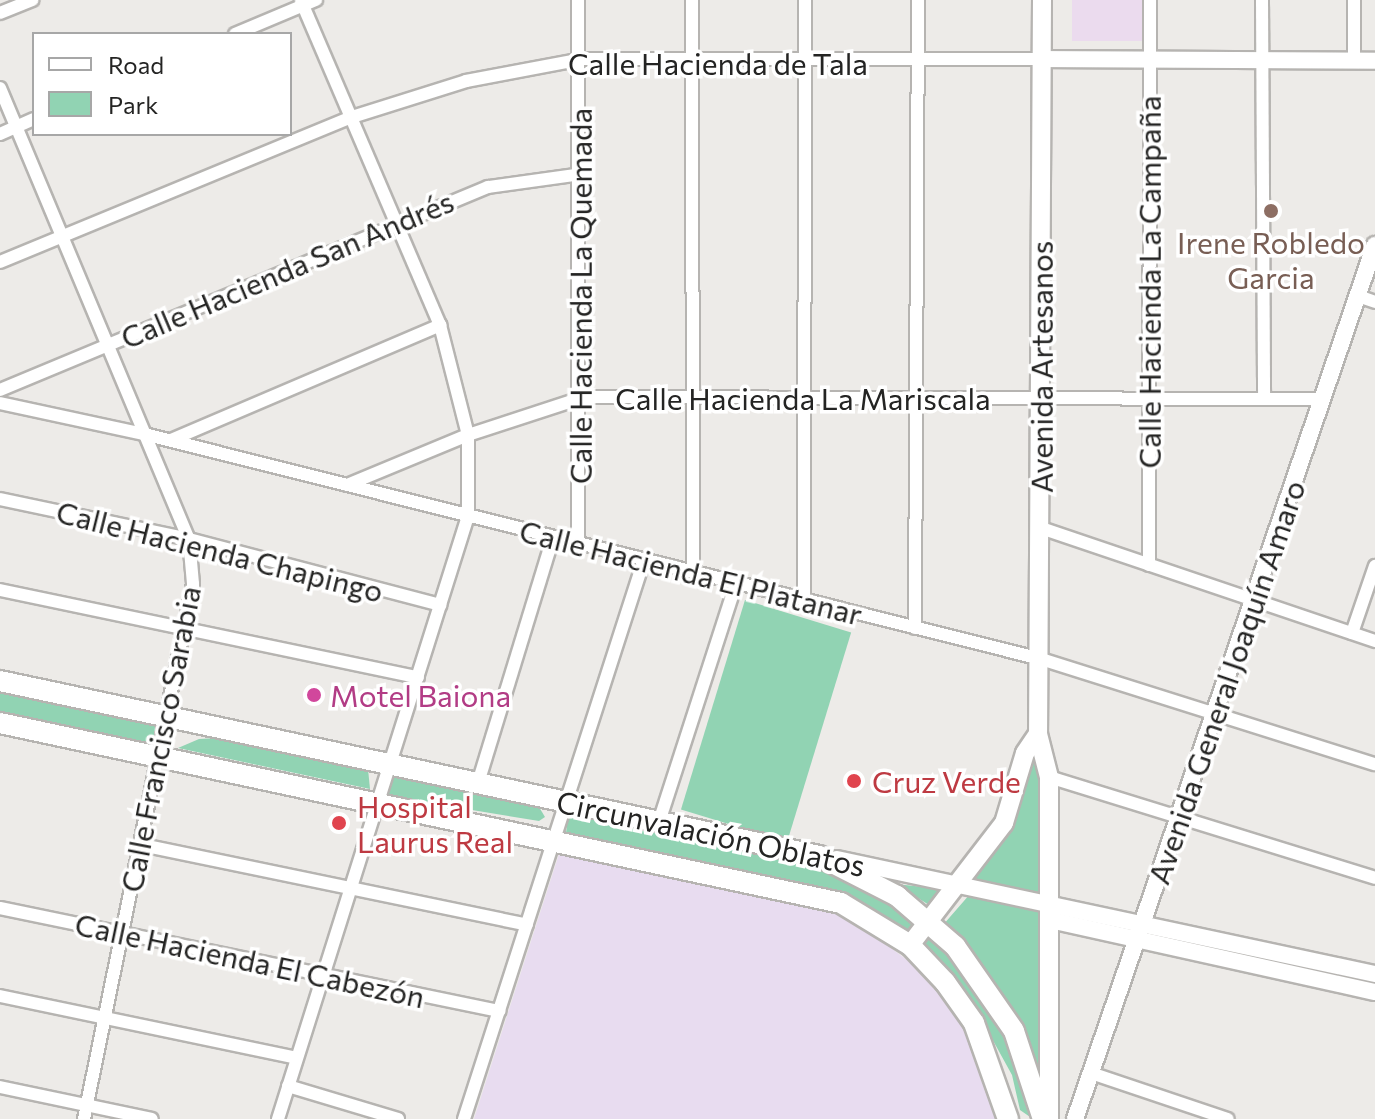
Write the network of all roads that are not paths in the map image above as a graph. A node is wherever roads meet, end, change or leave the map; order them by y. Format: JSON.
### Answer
{"nodes":[{"id":1,"x":32,"y":0,"type":"edge"},
{"id":2,"x":578,"y":0,"type":"edge"},
{"id":3,"x":692,"y":0,"type":"edge"},
{"id":4,"x":805,"y":0,"type":"edge"},
{"id":5,"x":918,"y":0,"type":"edge"},
{"id":6,"x":1042,"y":0,"type":"edge"},
{"id":7,"x":1150,"y":0,"type":"edge"},
{"id":8,"x":1262,"y":0,"type":"edge"},
{"id":9,"x":1354,"y":0,"type":"edge"},
{"id":10,"x":307,"y":2,"type":"edge"},
{"id":11,"x":0,"y":13,"type":"edge"},
{"id":12,"x":240,"y":32,"type":"edge"},
{"id":13,"x":1149,"y":58,"type":"junction"},
{"id":14,"x":582,"y":59,"type":"junction"},
{"id":15,"x":692,"y":59,"type":"junction"},
{"id":16,"x":1042,"y":59,"type":"junction"},
{"id":17,"x":1262,"y":59,"type":"junction"},
{"id":18,"x":1354,"y":60,"type":"junction"},
{"id":19,"x":804,"y":61,"type":"junction"},
{"id":20,"x":1375,"y":61,"type":"edge"},
{"id":21,"x":918,"y":62,"type":"junction"},
{"id":22,"x":0,"y":88,"type":"edge"},
{"id":23,"x":352,"y":117,"type":"junction"},
{"id":24,"x":32,"y":120,"type":"edge"},
{"id":25,"x":16,"y":127,"type":"junction"},
{"id":26,"x":0,"y":134,"type":"edge"},
{"id":27,"x":582,"y":174,"type":"junction"},
{"id":28,"x":397,"y":221,"type":"junction"},
{"id":29,"x":64,"y":236,"type":"junction"},
{"id":30,"x":1375,"y":245,"type":"edge"},
{"id":31,"x":0,"y":262,"type":"edge"},
{"id":32,"x":1358,"y":296,"type":"junction"},
{"id":33,"x":1375,"y":302,"type":"edge"},
{"id":34,"x":440,"y":325,"type":"junction"},
{"id":35,"x":109,"y":343,"type":"junction"},
{"id":36,"x":0,"y":390,"type":"edge"},
{"id":37,"x":695,"y":398,"type":"junction"},
{"id":38,"x":805,"y":398,"type":"junction"},
{"id":39,"x":915,"y":398,"type":"junction"},
{"id":40,"x":579,"y":399,"type":"junction"},
{"id":41,"x":1042,"y":399,"type":"junction"},
{"id":42,"x":1149,"y":399,"type":"junction"},
{"id":43,"x":1264,"y":399,"type":"junction"},
{"id":44,"x":1323,"y":399,"type":"junction"},
{"id":45,"x":0,"y":403,"type":"edge"},
{"id":46,"x":148,"y":435,"type":"junction"},
{"id":47,"x":468,"y":435,"type":"junction"},
{"id":48,"x":171,"y":440,"type":"junction"},
{"id":49,"x":347,"y":485,"type":"junction"},
{"id":50,"x":0,"y":499,"type":"edge"},
{"id":51,"x":468,"y":516,"type":"junction"},
{"id":52,"x":1041,"y":528,"type":"junction"},
{"id":53,"x":553,"y":537,"type":"junction"},
{"id":54,"x":189,"y":539,"type":"junction"},
{"id":55,"x":578,"y":543,"type":"junction"},
{"id":56,"x":644,"y":560,"type":"junction"},
{"id":57,"x":1149,"y":565,"type":"junction"},
{"id":58,"x":1375,"y":566,"type":"edge"},
{"id":59,"x":693,"y":572,"type":"junction"},
{"id":60,"x":736,"y":583,"type":"junction"},
{"id":61,"x":0,"y":590,"type":"edge"},
{"id":62,"x":804,"y":600,"type":"junction"},
{"id":63,"x":1254,"y":600,"type":"junction"},
{"id":64,"x":440,"y":605,"type":"junction"},
{"id":65,"x":915,"y":628,"type":"junction"},
{"id":66,"x":186,"y":630,"type":"junction"},
{"id":67,"x":1352,"y":633,"type":"junction"},
{"id":68,"x":1375,"y":641,"type":"edge"},
{"id":69,"x":1041,"y":659,"type":"junction"},
{"id":70,"x":418,"y":677,"type":"junction"},
{"id":71,"x":0,"y":681,"type":"edge"},
{"id":72,"x":1218,"y":711,"type":"junction"},
{"id":73,"x":168,"y":717,"type":"junction"},
{"id":74,"x":0,"y":723,"type":"edge"},
{"id":75,"x":1038,"y":734,"type":"junction"},
{"id":76,"x":160,"y":758,"type":"junction"},
{"id":77,"x":1375,"y":764,"type":"edge"},
{"id":78,"x":391,"y":765,"type":"junction"},
{"id":79,"x":1049,"y":777,"type":"junction"},
{"id":80,"x":478,"y":783,"type":"junction"},
{"id":81,"x":566,"y":802,"type":"junction"},
{"id":82,"x":378,"y":804,"type":"junction"},
{"id":83,"x":1181,"y":816,"type":"junction"},
{"id":84,"x":659,"y":822,"type":"junction"},
{"id":85,"x":554,"y":841,"type":"junction"},
{"id":86,"x":142,"y":845,"type":"junction"},
{"id":87,"x":819,"y":856,"type":"junction"},
{"id":88,"x":1375,"y":878,"type":"edge"},
{"id":89,"x":958,"y":885,"type":"junction"},
{"id":90,"x":351,"y":889,"type":"junction"},
{"id":91,"x":0,"y":908,"type":"edge"},
{"id":92,"x":1049,"y":912,"type":"junction"},
{"id":93,"x":929,"y":921,"type":"junction"},
{"id":94,"x":527,"y":925,"type":"junction"},
{"id":95,"x":1141,"y":933,"type":"junction"},
{"id":96,"x":123,"y":934,"type":"junction"},
{"id":97,"x":910,"y":945,"type":"junction"},
{"id":98,"x":324,"y":973,"type":"junction"},
{"id":99,"x":1375,"y":974,"type":"edge"},
{"id":100,"x":1375,"y":992,"type":"edge"},
{"id":101,"x":0,"y":996,"type":"edge"},
{"id":102,"x":499,"y":1011,"type":"junction"},
{"id":103,"x":105,"y":1017,"type":"junction"},
{"id":104,"x":297,"y":1058,"type":"junction"},
{"id":105,"x":994,"y":1073,"type":"junction"},
{"id":106,"x":1094,"y":1074,"type":"junction"},
{"id":107,"x":288,"y":1086,"type":"junction"},
{"id":108,"x":0,"y":1087,"type":"edge"},
{"id":109,"x":87,"y":1105,"type":"junction"},
{"id":110,"x":84,"y":1119,"type":"edge"},
{"id":111,"x":152,"y":1119,"type":"edge"},
{"id":112,"x":278,"y":1119,"type":"edge"},
{"id":113,"x":398,"y":1119,"type":"edge"},
{"id":114,"x":464,"y":1119,"type":"edge"},
{"id":115,"x":1008,"y":1119,"type":"edge"},
{"id":116,"x":1022,"y":1119,"type":"edge"},
{"id":117,"x":1046,"y":1119,"type":"edge"},
{"id":118,"x":1075,"y":1119,"type":"edge"},
{"id":119,"x":1228,"y":1119,"type":"edge"}],
"edges":[{"from":1,"to":11,"type":"street"},
{"from":2,"to":14,"type":"street","name":"Calle Hacienda La Quemada"},
{"from":3,"to":15,"type":"street"},
{"from":4,"to":19,"type":"street"},
{"from":5,"to":21,"type":"street"},
{"from":6,"to":16,"type":"main road","name":"Avenida Artesanos"},
{"from":7,"to":13,"type":"street","name":"Calle Hacienda La Campaña"},
{"from":8,"to":17,"type":"street"},
{"from":9,"to":18,"type":"street"},
{"from":10,"to":12,"type":"street"},
{"from":10,"to":23,"type":"street"},
{"from":13,"to":16,"type":"street","name":"Calle Hacienda de Tala"},
{"from":13,"to":17,"type":"street","name":"Calle Hacienda de Tala"},
{"from":13,"to":42,"type":"street","name":"Calle Hacienda La Campaña"},
{"from":14,"to":15,"type":"street","name":"Calle Hacienda de Tala"},
{"from":14,"to":23,"type":"street","name":"Calle Hacienda de Tala"},
{"from":14,"to":27,"type":"street","name":"Calle Hacienda La Quemada"},
{"from":15,"to":19,"type":"street","name":"Calle Hacienda de Tala"},
{"from":15,"to":37,"type":"street"},
{"from":16,"to":21,"type":"street","name":"Calle Hacienda de Tala"},
{"from":16,"to":41,"type":"main road","name":"Avenida Artesanos"},
{"from":17,"to":18,"type":"street","name":"Calle Hacienda de Tala"},
{"from":17,"to":43,"type":"street"},
{"from":18,"to":20,"type":"street","name":"Calle Hacienda de Tala"},
{"from":19,"to":21,"type":"street","name":"Calle Hacienda de Tala"},
{"from":19,"to":38,"type":"street"},
{"from":21,"to":39,"type":"street"},
{"from":22,"to":25,"type":"street","name":"Calle Francisco Sarabia"},
{"from":23,"to":28,"type":"street"},
{"from":23,"to":29,"type":"street","name":"Calle Hacienda de Tala"},
{"from":24,"to":25,"type":"street"},
{"from":25,"to":26,"type":"street"},
{"from":25,"to":29,"type":"street","name":"Calle Francisco Sarabia"},
{"from":27,"to":28,"type":"street","name":"Calle Hacienda San Andrés"},
{"from":27,"to":40,"type":"street","name":"Calle Hacienda La Quemada"},
{"from":28,"to":34,"type":"street"},
{"from":28,"to":35,"type":"street","name":"Calle Hacienda San Andrés"},
{"from":29,"to":31,"type":"street","name":"Calle Hacienda de Tala"},
{"from":29,"to":35,"type":"street","name":"Calle Francisco Sarabia"},
{"from":30,"to":32,"type":"street","name":"Avenida General Joaquín Amaro"},
{"from":32,"to":33,"type":"street"},
{"from":32,"to":44,"type":"street","name":"Avenida General Joaquín Amaro"},
{"from":34,"to":47,"type":"street"},
{"from":34,"to":48,"type":"street"},
{"from":35,"to":36,"type":"street","name":"Calle Hacienda San Andrés"},
{"from":35,"to":46,"type":"street","name":"Calle Francisco Sarabia"},
{"from":37,"to":38,"type":"street","name":"Calle Hacienda La Mariscala"},
{"from":37,"to":40,"type":"street","name":"Calle Hacienda La Mariscala"},
{"from":37,"to":59,"type":"street"},
{"from":38,"to":39,"type":"street","name":"Calle Hacienda La Mariscala"},
{"from":38,"to":62,"type":"street"},
{"from":39,"to":41,"type":"street","name":"Calle Hacienda La Mariscala"},
{"from":39,"to":65,"type":"street"},
{"from":40,"to":47,"type":"street","name":"Calle Hacienda La Mariscala"},
{"from":40,"to":55,"type":"street","name":"Calle Hacienda La Quemada"},
{"from":41,"to":42,"type":"street","name":"Calle Hacienda La Mariscala"},
{"from":41,"to":52,"type":"main road","name":"Avenida Artesanos"},
{"from":42,"to":43,"type":"street","name":"Calle Hacienda La Mariscala"},
{"from":42,"to":57,"type":"street","name":"Calle Hacienda La Campaña"},
{"from":43,"to":44,"type":"street","name":"Calle Hacienda La Mariscala"},
{"from":44,"to":63,"type":"street","name":"Avenida General Joaquín Amaro"},
{"from":45,"to":46,"type":"street","name":"Calle Hacienda El Platanar"},
{"from":46,"to":48,"type":"street","name":"Calle Hacienda El Platanar"},
{"from":46,"to":54,"type":"street","name":"Calle Francisco Sarabia"},
{"from":47,"to":49,"type":"street","name":"Calle Hacienda La Mariscala"},
{"from":47,"to":51,"type":"street"},
{"from":48,"to":49,"type":"street","name":"Calle Hacienda El Platanar"},
{"from":49,"to":51,"type":"street","name":"Calle Hacienda El Platanar"},
{"from":50,"to":54,"type":"street","name":"Calle Hacienda Chapingo"},
{"from":51,"to":53,"type":"street","name":"Calle Hacienda El Platanar"},
{"from":51,"to":64,"type":"street"},
{"from":52,"to":57,"type":"street"},
{"from":52,"to":69,"type":"main road","name":"Avenida Artesanos"},
{"from":53,"to":55,"type":"street","name":"Calle Hacienda El Platanar"},
{"from":53,"to":80,"type":"street"},
{"from":54,"to":64,"type":"street","name":"Calle Hacienda Chapingo"},
{"from":54,"to":66,"type":"street","name":"Calle Francisco Sarabia"},
{"from":55,"to":56,"type":"street","name":"Calle Hacienda El Platanar"},
{"from":56,"to":59,"type":"street","name":"Calle Hacienda El Platanar"},
{"from":56,"to":81,"type":"street"},
{"from":57,"to":63,"type":"street"},
{"from":58,"to":67,"type":"street"},
{"from":59,"to":60,"type":"street","name":"Calle Hacienda El Platanar"},
{"from":60,"to":62,"type":"street","name":"Calle Hacienda El Platanar"},
{"from":60,"to":84,"type":"street"},
{"from":61,"to":66,"type":"street"},
{"from":62,"to":65,"type":"street","name":"Calle Hacienda El Platanar"},
{"from":63,"to":67,"type":"street"},
{"from":63,"to":72,"type":"street","name":"Avenida General Joaquín Amaro"},
{"from":64,"to":70,"type":"street"},
{"from":65,"to":69,"type":"street","name":"Calle Hacienda El Platanar"},
{"from":66,"to":70,"type":"street"},
{"from":66,"to":73,"type":"street","name":"Calle Francisco Sarabia"},
{"from":67,"to":68,"type":"street"},
{"from":69,"to":72,"type":"street","name":"Calle Hacienda El Platanar"},
{"from":69,"to":75,"type":"main road","name":"Avenida Artesanos"},
{"from":70,"to":78,"type":"street"},
{"from":71,"to":73,"type":"main road","name":"Circunvalación Oblatos"},
{"from":72,"to":77,"type":"street","name":"Calle Hacienda El Platanar"},
{"from":72,"to":83,"type":"street","name":"Avenida General Joaquín Amaro"},
{"from":73,"to":76,"type":"street","name":"Calle Francisco Sarabia"},
{"from":73,"to":78,"type":"main road","name":"Circunvalación Oblatos"},
{"from":74,"to":76,"type":"main road","name":"Circunvalación Oblatos"},
{"from":75,"to":79,"type":"main road","name":"Avenida Artesanos"},
{"from":75,"to":89,"type":"main road","name":"Avenida Artesanos"},
{"from":76,"to":82,"type":"main road","name":"Circunvalación Oblatos"},
{"from":76,"to":86,"type":"street","name":"Calle Francisco Sarabia"},
{"from":78,"to":80,"type":"main road","name":"Circunvalación Oblatos"},
{"from":78,"to":82,"type":"street"},
{"from":79,"to":83,"type":"street"},
{"from":79,"to":92,"type":"main road","name":"Avenida Artesanos"},
{"from":80,"to":81,"type":"main road","name":"Circunvalación Oblatos"},
{"from":81,"to":84,"type":"main road","name":"Circunvalación Oblatos"},
{"from":81,"to":85,"type":"street"},
{"from":82,"to":85,"type":"main road","name":"Circunvalación Oblatos"},
{"from":82,"to":90,"type":"street"},
{"from":83,"to":88,"type":"street"},
{"from":83,"to":95,"type":"street","name":"Avenida General Joaquín Amaro"},
{"from":84,"to":87,"type":"main road","name":"Circunvalación Oblatos"},
{"from":85,"to":94,"type":"street"},
{"from":85,"to":97,"type":"main road","name":"Circunvalación Oblatos"},
{"from":86,"to":90,"type":"street"},
{"from":86,"to":96,"type":"street","name":"Calle Francisco Sarabia"},
{"from":87,"to":89,"type":"street","name":"Circunvalación Oblatos"},
{"from":87,"to":93,"type":"main road"},
{"from":89,"to":92,"type":"street","name":"Circunvalación Oblatos"},
{"from":89,"to":93,"type":"main road","name":"Avenida Artesanos"},
{"from":90,"to":94,"type":"street"},
{"from":90,"to":98,"type":"street"},
{"from":91,"to":96,"type":"street","name":"Calle Hacienda El Cabezón"},
{"from":92,"to":95,"type":"street","name":"Circunvalación Oblatos"},
{"from":92,"to":117,"type":"main road","name":"Avenida Artesanos"},
{"from":93,"to":97,"type":"main road","name":"Avenida Artesanos"},
{"from":93,"to":117,"type":"main road"},
{"from":94,"to":102,"type":"street"},
{"from":95,"to":99,"type":"street","name":"Circunvalación Oblatos"},
{"from":95,"to":100,"type":"street","name":"Circunvalación Oblatos"},
{"from":95,"to":106,"type":"street","name":"Avenida General Joaquín Amaro"},
{"from":96,"to":98,"type":"street","name":"Calle Hacienda El Cabezón"},
{"from":96,"to":103,"type":"street","name":"Calle Francisco Sarabia"},
{"from":97,"to":105,"type":"main road"},
{"from":98,"to":102,"type":"street","name":"Calle Hacienda El Cabezón"},
{"from":98,"to":104,"type":"street"},
{"from":101,"to":103,"type":"street"},
{"from":102,"to":114,"type":"street"},
{"from":103,"to":104,"type":"street"},
{"from":103,"to":109,"type":"street","name":"Calle Francisco Sarabia"},
{"from":104,"to":107,"type":"street"},
{"from":105,"to":115,"type":"main road"},
{"from":105,"to":116,"type":"main road"},
{"from":106,"to":118,"type":"street","name":"Avenida General Joaquín Amaro"},
{"from":106,"to":119,"type":"street"},
{"from":107,"to":112,"type":"street"},
{"from":107,"to":113,"type":"street"},
{"from":108,"to":109,"type":"street"},
{"from":109,"to":110,"type":"street","name":"Calle Francisco Sarabia"},
{"from":109,"to":111,"type":"street"}]}
